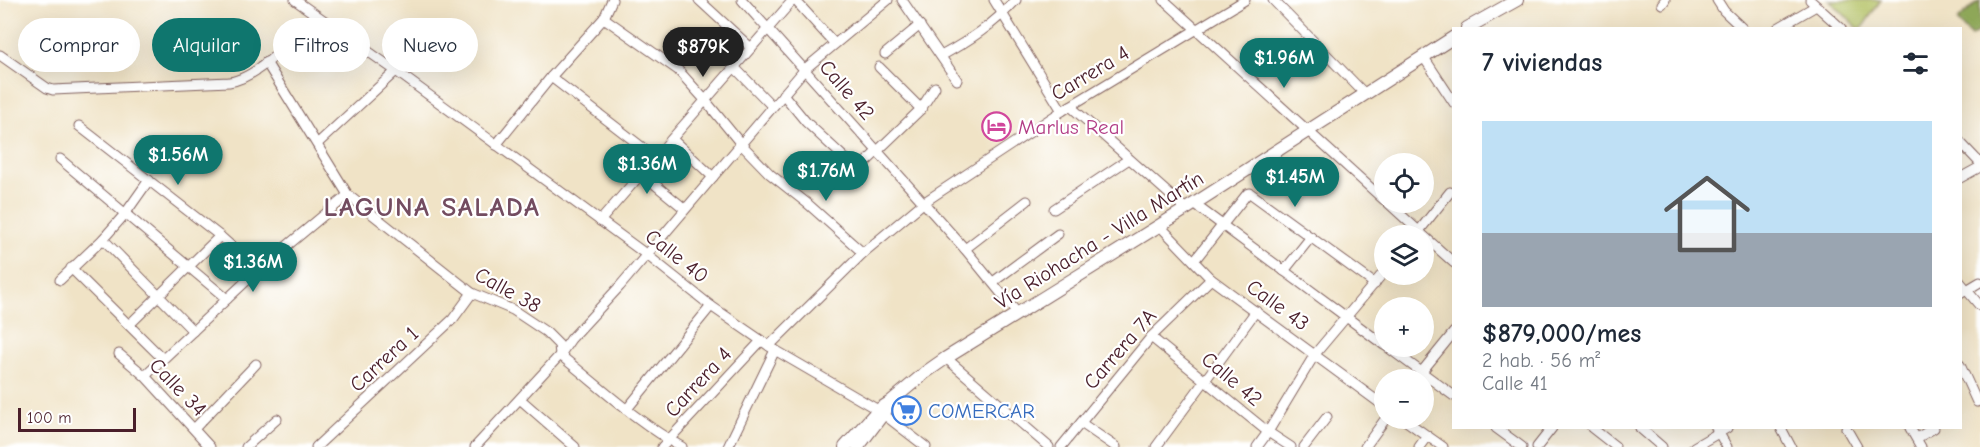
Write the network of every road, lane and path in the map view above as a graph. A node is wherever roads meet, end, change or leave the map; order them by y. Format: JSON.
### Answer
{"nodes":[{"id":1,"x":295,"y":0,"type":"edge"},
{"id":2,"x":612,"y":0,"type":"edge"},
{"id":3,"x":699,"y":0,"type":"edge"},
{"id":4,"x":742,"y":0,"type":"edge"},
{"id":5,"x":794,"y":0,"type":"edge"},
{"id":6,"x":888,"y":0,"type":"edge"},
{"id":7,"x":902,"y":0,"type":"edge"},
{"id":8,"x":994,"y":0,"type":"edge"},
{"id":9,"x":1016,"y":0,"type":"edge"},
{"id":10,"x":1164,"y":0,"type":"edge"},
{"id":11,"x":1245,"y":0,"type":"edge"},
{"id":12,"x":1273,"y":0,"type":"edge"},
{"id":13,"x":1516,"y":0,"type":"edge"},
{"id":14,"x":1717,"y":0,"type":"edge"},
{"id":15,"x":1813,"y":3,"type":"edge"},
{"id":16,"x":1003,"y":14,"type":"junction"},
{"id":17,"x":317,"y":16,"type":"junction"},
{"id":18,"x":604,"y":18,"type":"junction"},
{"id":19,"x":920,"y":25,"type":"junction"},
{"id":20,"x":1469,"y":27,"type":"edge"},
{"id":21,"x":1741,"y":27,"type":"edge"},
{"id":22,"x":1779,"y":27,"type":"edge"},
{"id":23,"x":1840,"y":27,"type":"edge"},
{"id":24,"x":768,"y":28,"type":"junction"},
{"id":25,"x":1198,"y":29,"type":"junction"},
{"id":26,"x":1452,"y":38,"type":"edge"},
{"id":27,"x":834,"y":43,"type":"junction"},
{"id":28,"x":750,"y":48,"type":"junction"},
{"id":29,"x":885,"y":54,"type":"dead end"},
{"id":30,"x":0,"y":55,"type":"edge"},
{"id":31,"x":1423,"y":56,"type":"junction"},
{"id":32,"x":941,"y":57,"type":"junction"},
{"id":33,"x":382,"y":61,"type":"edge"},
{"id":34,"x":266,"y":62,"type":"junction"},
{"id":35,"x":879,"y":67,"type":"dead end"},
{"id":36,"x":735,"y":68,"type":"junction"},
{"id":37,"x":805,"y":69,"type":"junction"},
{"id":38,"x":395,"y":72,"type":"edge"},
{"id":39,"x":397,"y":72,"type":"edge"},
{"id":40,"x":551,"y":77,"type":"junction"},
{"id":41,"x":957,"y":80,"type":"dead end"},
{"id":42,"x":935,"y":87,"type":"dead end"},
{"id":43,"x":783,"y":94,"type":"junction"},
{"id":44,"x":1365,"y":94,"type":"junction"},
{"id":45,"x":705,"y":100,"type":"junction"},
{"id":46,"x":1452,"y":100,"type":"edge"},
{"id":47,"x":772,"y":106,"type":"junction"},
{"id":48,"x":1066,"y":108,"type":"junction"},
{"id":49,"x":921,"y":109,"type":"junction"},
{"id":50,"x":79,"y":126,"type":"dead end"},
{"id":51,"x":1309,"y":130,"type":"junction"},
{"id":52,"x":672,"y":139,"type":"junction"},
{"id":53,"x":317,"y":144,"type":"junction"},
{"id":54,"x":741,"y":144,"type":"junction"},
{"id":55,"x":1962,"y":144,"type":"edge"},
{"id":56,"x":496,"y":145,"type":"junction"},
{"id":57,"x":877,"y":151,"type":"junction"},
{"id":58,"x":655,"y":157,"type":"junction"},
{"id":59,"x":60,"y":159,"type":"dead end"},
{"id":60,"x":1129,"y":159,"type":"junction"},
{"id":61,"x":625,"y":160,"type":"dead end"},
{"id":62,"x":1980,"y":165,"type":"edge"},
{"id":63,"x":642,"y":174,"type":"junction"},
{"id":64,"x":713,"y":177,"type":"junction"},
{"id":65,"x":1962,"y":177,"type":"edge"},
{"id":66,"x":149,"y":180,"type":"junction"},
{"id":67,"x":1374,"y":190,"type":"edge"},
{"id":68,"x":1450,"y":192,"type":"dead end"},
{"id":69,"x":348,"y":195,"type":"junction"},
{"id":70,"x":1027,"y":201,"type":"dead end"},
{"id":71,"x":923,"y":203,"type":"junction"},
{"id":72,"x":1190,"y":207,"type":"junction"},
{"id":73,"x":686,"y":209,"type":"junction"},
{"id":74,"x":1054,"y":209,"type":"dead end"},
{"id":75,"x":1398,"y":213,"type":"edge"},
{"id":76,"x":125,"y":214,"type":"junction"},
{"id":77,"x":600,"y":221,"type":"junction"},
{"id":78,"x":1159,"y":225,"type":"junction"},
{"id":79,"x":1221,"y":225,"type":"junction"},
{"id":80,"x":1411,"y":225,"type":"edge"},
{"id":81,"x":1426,"y":225,"type":"edge"},
{"id":82,"x":1058,"y":234,"type":"dead end"},
{"id":83,"x":220,"y":236,"type":"junction"},
{"id":84,"x":1311,"y":237,"type":"junction"},
{"id":85,"x":103,"y":239,"type":"junction"},
{"id":86,"x":1434,"y":246,"type":"edge"},
{"id":87,"x":965,"y":249,"type":"junction"},
{"id":88,"x":863,"y":253,"type":"junction"},
{"id":89,"x":646,"y":255,"type":"junction"},
{"id":90,"x":1194,"y":261,"type":"junction"},
{"id":91,"x":1452,"y":261,"type":"edge"},
{"id":92,"x":190,"y":267,"type":"junction"},
{"id":93,"x":71,"y":268,"type":"junction"},
{"id":94,"x":258,"y":270,"type":"junction"},
{"id":95,"x":1284,"y":271,"type":"junction"},
{"id":96,"x":1211,"y":279,"type":"junction"},
{"id":97,"x":60,"y":280,"type":"dead end"},
{"id":98,"x":993,"y":282,"type":"junction"},
{"id":99,"x":1980,"y":282,"type":"edge"},
{"id":100,"x":1374,"y":284,"type":"joint"},
{"id":101,"x":1962,"y":289,"type":"edge"},
{"id":102,"x":472,"y":293,"type":"junction"},
{"id":103,"x":160,"y":297,"type":"junction"},
{"id":104,"x":227,"y":299,"type":"junction"},
{"id":105,"x":711,"y":306,"type":"junction"},
{"id":106,"x":1980,"y":306,"type":"edge"},
{"id":107,"x":1256,"y":311,"type":"junction"},
{"id":108,"x":1018,"y":314,"type":"junction"},
{"id":109,"x":1347,"y":318,"type":"junction"},
{"id":110,"x":129,"y":325,"type":"junction"},
{"id":111,"x":193,"y":331,"type":"junction"},
{"id":112,"x":1151,"y":337,"type":"junction"},
{"id":113,"x":1374,"y":338,"type":"edge"},
{"id":114,"x":1452,"y":338,"type":"edge"},
{"id":115,"x":768,"y":346,"type":"junction"},
{"id":116,"x":119,"y":354,"type":"dead end"},
{"id":117,"x":1315,"y":354,"type":"junction"},
{"id":118,"x":560,"y":355,"type":"junction"},
{"id":119,"x":1397,"y":357,"type":"edge"},
{"id":120,"x":946,"y":358,"type":"junction"},
{"id":121,"x":163,"y":359,"type":"junction"},
{"id":122,"x":256,"y":364,"type":"dead end"},
{"id":123,"x":1410,"y":369,"type":"edge"},
{"id":124,"x":1424,"y":369,"type":"edge"},
{"id":125,"x":1962,"y":369,"type":"edge"},
{"id":126,"x":145,"y":376,"type":"junction"},
{"id":127,"x":1205,"y":379,"type":"junction"},
{"id":128,"x":1434,"y":385,"type":"edge"},
{"id":129,"x":1452,"y":395,"type":"edge"},
{"id":130,"x":1374,"y":398,"type":"edge"},
{"id":131,"x":520,"y":399,"type":"junction"},
{"id":132,"x":1977,"y":402,"type":"dead end"},
{"id":133,"x":627,"y":409,"type":"junction"},
{"id":134,"x":883,"y":409,"type":"junction"},
{"id":135,"x":1327,"y":417,"type":"dead end"},
{"id":136,"x":277,"y":418,"type":"dead end"},
{"id":137,"x":1081,"y":423,"type":"junction"},
{"id":138,"x":194,"y":429,"type":"junction"},
{"id":139,"x":1378,"y":429,"type":"edge"},
{"id":140,"x":1417,"y":429,"type":"edge"},
{"id":141,"x":1497,"y":429,"type":"edge"},
{"id":142,"x":1551,"y":429,"type":"edge"},
{"id":143,"x":1593,"y":429,"type":"edge"},
{"id":144,"x":1641,"y":429,"type":"edge"},
{"id":145,"x":1720,"y":429,"type":"edge"},
{"id":146,"x":1782,"y":429,"type":"edge"},
{"id":147,"x":1847,"y":429,"type":"edge"},
{"id":148,"x":1911,"y":429,"type":"edge"},
{"id":149,"x":1933,"y":429,"type":"edge"},
{"id":150,"x":1268,"y":432,"type":"junction"},
{"id":151,"x":1427,"y":436,"type":"junction"},
{"id":152,"x":479,"y":443,"type":"edge"},
{"id":153,"x":666,"y":443,"type":"edge"},
{"id":154,"x":1919,"y":443,"type":"edge"},
{"id":155,"x":1615,"y":446,"type":"edge"},
{"id":156,"x":210,"y":447,"type":"edge"},
{"id":157,"x":246,"y":447,"type":"edge"},
{"id":158,"x":316,"y":447,"type":"edge"},
{"id":159,"x":489,"y":447,"type":"edge"},
{"id":160,"x":574,"y":447,"type":"edge"},
{"id":161,"x":682,"y":447,"type":"edge"},
{"id":162,"x":728,"y":447,"type":"edge"},
{"id":163,"x":845,"y":447,"type":"edge"},
{"id":164,"x":858,"y":447,"type":"edge"},
{"id":165,"x":926,"y":447,"type":"edge"},
{"id":166,"x":1049,"y":447,"type":"edge"},
{"id":167,"x":1061,"y":447,"type":"edge"},
{"id":168,"x":1116,"y":447,"type":"edge"},
{"id":169,"x":1156,"y":447,"type":"edge"},
{"id":170,"x":1257,"y":447,"type":"edge"},
{"id":171,"x":1291,"y":447,"type":"edge"},
{"id":172,"x":1304,"y":447,"type":"edge"},
{"id":173,"x":1365,"y":447,"type":"edge"},
{"id":174,"x":1419,"y":447,"type":"edge"},
{"id":175,"x":1443,"y":447,"type":"edge"},
{"id":176,"x":1522,"y":447,"type":"edge"},
{"id":177,"x":1537,"y":447,"type":"edge"},
{"id":178,"x":1662,"y":447,"type":"edge"},
{"id":179,"x":1694,"y":447,"type":"edge"},
{"id":180,"x":1727,"y":447,"type":"edge"},
{"id":181,"x":1791,"y":447,"type":"edge"},
{"id":182,"x":1857,"y":447,"type":"edge"}],
"edges":[{"from":1,"to":17,"type":"street","name":"Calle 40"},
{"from":2,"to":18,"type":"street"},
{"from":3,"to":28,"type":"street"},
{"from":4,"to":24,"type":"street","name":"Calle 42"},
{"from":5,"to":24,"type":"street"},
{"from":5,"to":27,"type":"street"},
{"from":6,"to":27,"type":"street"},
{"from":7,"to":19,"type":"street"},
{"from":8,"to":16,"type":"street","name":"Calle 43"},
{"from":9,"to":16,"type":"street"},
{"from":10,"to":25,"type":"street"},
{"from":11,"to":25,"type":"street","name":"Carrera 4"},
{"from":12,"to":44,"type":"street"},
{"from":13,"to":20,"type":"main road"},
{"from":14,"to":21,"type":"street"},
{"from":15,"to":22,"type":"street"},
{"from":15,"to":23,"type":"street"},
{"from":16,"to":32,"type":"street"},
{"from":16,"to":48,"type":"street","name":"Calle 43"},
{"from":17,"to":33,"type":"street","name":"Calle 40"},
{"from":17,"to":34,"type":"street"},
{"from":18,"to":40,"type":"street"},
{"from":18,"to":45,"type":"street"},
{"from":19,"to":29,"type":"street"},
{"from":19,"to":32,"type":"street"},
{"from":24,"to":28,"type":"street"},
{"from":24,"to":37,"type":"street","name":"Calle 42"},
{"from":25,"to":48,"type":"street","name":"Carrera 4"},
{"from":25,"to":51,"type":"street"},
{"from":26,"to":31,"type":"main road","name":"Vía Riohacha - Villa Martín"},
{"from":27,"to":37,"type":"street"},
{"from":28,"to":36,"type":"street"},
{"from":30,"to":34,"type":"street"},
{"from":31,"to":44,"type":"main road","name":"Vía Riohacha - Villa Martín"},
{"from":31,"to":46,"type":"street"},
{"from":32,"to":41,"type":"street"},
{"from":34,"to":53,"type":"street","name":"Calle 38"},
{"from":35,"to":49,"type":"street"},
{"from":36,"to":45,"type":"street"},
{"from":36,"to":47,"type":"street"},
{"from":37,"to":43,"type":"street"},
{"from":37,"to":57,"type":"street","name":"Calle 42"},
{"from":38,"to":53,"type":"street"},
{"from":39,"to":56,"type":"street","name":"Calle 40"},
{"from":40,"to":56,"type":"street"},
{"from":40,"to":58,"type":"street"},
{"from":42,"to":49,"type":"street"},
{"from":43,"to":47,"type":"street"},
{"from":43,"to":57,"type":"street"},
{"from":44,"to":51,"type":"main road","name":"Vía Riohacha - Villa Martín"},
{"from":45,"to":52,"type":"street"},
{"from":45,"to":54,"type":"street"},
{"from":47,"to":54,"type":"street"},
{"from":48,"to":60,"type":"street","name":"Calle 43"},
{"from":48,"to":71,"type":"street","name":"Carrera 4"},
{"from":49,"to":57,"type":"street"},
{"from":50,"to":66,"type":"street"},
{"from":51,"to":67,"type":"street"},
{"from":51,"to":72,"type":"main road","name":"Vía Riohacha - Villa Martín"},
{"from":52,"to":58,"type":"street"},
{"from":52,"to":64,"type":"street"},
{"from":53,"to":69,"type":"street","name":"Calle 38"},
{"from":54,"to":64,"type":"street"},
{"from":54,"to":88,"type":"street"},
{"from":55,"to":62,"type":"street"},
{"from":56,"to":77,"type":"street","name":"Calle 40"},
{"from":57,"to":71,"type":"street","name":"Calle 42"},
{"from":58,"to":63,"type":"street"},
{"from":59,"to":76,"type":"street"},
{"from":60,"to":72,"type":"street","name":"Calle 43"},
{"from":60,"to":74,"type":"street"},
{"from":61,"to":63,"type":"street"},
{"from":62,"to":65,"type":"street"},
{"from":63,"to":73,"type":"street"},
{"from":63,"to":77,"type":"street"},
{"from":64,"to":73,"type":"street"},
{"from":66,"to":76,"type":"street"},
{"from":66,"to":83,"type":"street"},
{"from":68,"to":81,"type":"street"},
{"from":69,"to":94,"type":"street"},
{"from":69,"to":102,"type":"street","name":"Calle 38"},
{"from":70,"to":87,"type":"street"},
{"from":71,"to":87,"type":"street","name":"Calle 42"},
{"from":71,"to":88,"type":"street","name":"Carrera 4"},
{"from":72,"to":78,"type":"main road","name":"Vía Riohacha - Villa Martín"},
{"from":72,"to":79,"type":"street","name":"Calle 43"},
{"from":73,"to":89,"type":"street"},
{"from":75,"to":80,"type":"street"},
{"from":76,"to":85,"type":"street"},
{"from":76,"to":92,"type":"street"},
{"from":77,"to":89,"type":"street","name":"Calle 40"},
{"from":78,"to":90,"type":"street","name":"Calle 43"},
{"from":78,"to":108,"type":"main road","name":"Vía Riohacha - Villa Martín"},
{"from":79,"to":84,"type":"street"},
{"from":79,"to":90,"type":"street"},
{"from":79,"to":95,"type":"street","name":"Calle 43"},
{"from":82,"to":98,"type":"street"},
{"from":83,"to":92,"type":"street"},
{"from":83,"to":94,"type":"street"},
{"from":84,"to":95,"type":"street"},
{"from":84,"to":100,"type":"street"},
{"from":85,"to":93,"type":"street"},
{"from":85,"to":103,"type":"street"},
{"from":86,"to":91,"type":"street"},
{"from":87,"to":98,"type":"street","name":"Calle 42"},
{"from":88,"to":115,"type":"street","name":"Carrera 4"},
{"from":89,"to":105,"type":"street","name":"Calle 40"},
{"from":89,"to":118,"type":"street"},
{"from":90,"to":96,"type":"street","name":"Calle 43"},
{"from":92,"to":103,"type":"street"},
{"from":92,"to":104,"type":"street"},
{"from":93,"to":97,"type":"street"},
{"from":93,"to":110,"type":"street"},
{"from":94,"to":104,"type":"street"},
{"from":95,"to":109,"type":"street","name":"Calle 43"},
{"from":96,"to":107,"type":"street","name":"Calle 43"},
{"from":96,"to":112,"type":"street","name":"Carrera 7A"},
{"from":98,"to":108,"type":"street","name":"Calle 42"},
{"from":99,"to":101,"type":"street"},
{"from":100,"to":109,"type":"street"},
{"from":101,"to":106,"type":"street"},
{"from":102,"to":118,"type":"street","name":"Calle 38"},
{"from":102,"to":158,"type":"street","name":"Carrera 1"},
{"from":103,"to":110,"type":"street"},
{"from":103,"to":111,"type":"street"},
{"from":104,"to":111,"type":"street"},
{"from":105,"to":115,"type":"street","name":"Calle 40"},
{"from":105,"to":133,"type":"street"},
{"from":107,"to":117,"type":"street","name":"Calle 43"},
{"from":107,"to":127,"type":"street"},
{"from":108,"to":120,"type":"main road","name":"Vía Riohacha - Villa Martín"},
{"from":109,"to":113,"type":"street","name":"Calle 43"},
{"from":109,"to":117,"type":"street"},
{"from":110,"to":121,"type":"street"},
{"from":111,"to":121,"type":"street"},
{"from":112,"to":127,"type":"street","name":"Calle 42"},
{"from":112,"to":137,"type":"street","name":"Carrera 7A"},
{"from":114,"to":124,"type":"street"},
{"from":115,"to":134,"type":"street","name":"Calle 40"},
{"from":115,"to":153,"type":"street","name":"Carrera 4"},
{"from":115,"to":162,"type":"street"},
{"from":116,"to":126,"type":"street","name":"Calle 34"},
{"from":117,"to":130,"type":"street","name":"Calle 43"},
{"from":117,"to":150,"type":"street"},
{"from":118,"to":131,"type":"street"},
{"from":118,"to":133,"type":"street","name":"Calle 38"},
{"from":119,"to":123,"type":"street","name":"Calle 43"},
{"from":120,"to":134,"type":"main road","name":"Vía Riohacha - Villa Martín"},
{"from":120,"to":166,"type":"street"},
{"from":121,"to":126,"type":"street"},
{"from":122,"to":138,"type":"street"},
{"from":125,"to":132,"type":"street"},
{"from":126,"to":138,"type":"street","name":"Calle 34"},
{"from":127,"to":150,"type":"street","name":"Calle 42"},
{"from":127,"to":169,"type":"street"},
{"from":128,"to":129,"type":"street","name":"Calle 43"},
{"from":131,"to":152,"type":"street"},
{"from":131,"to":160,"type":"street"},
{"from":133,"to":153,"type":"street","name":"Calle 38"},
{"from":134,"to":163,"type":"main road"},
{"from":134,"to":164,"type":"main road"},
{"from":134,"to":165,"type":"street","name":"Calle 40"},
{"from":135,"to":172,"type":"street"},
{"from":136,"to":157,"type":"street"},
{"from":137,"to":167,"type":"street","name":"Carrera 7A"},
{"from":137,"to":168,"type":"street"},
{"from":138,"to":156,"type":"street","name":"Calle 34"},
{"from":139,"to":173,"type":"street"},
{"from":140,"to":151,"type":"street"},
{"from":141,"to":176,"type":"street"},
{"from":142,"to":177,"type":"street"},
{"from":143,"to":155,"type":"street"},
{"from":144,"to":178,"type":"street"},
{"from":145,"to":179,"type":"street"},
{"from":145,"to":180,"type":"street"},
{"from":146,"to":181,"type":"street"},
{"from":147,"to":182,"type":"street"},
{"from":148,"to":154,"type":"street"},
{"from":149,"to":154,"type":"street"},
{"from":150,"to":170,"type":"street"},
{"from":150,"to":171,"type":"street","name":"Calle 42"},
{"from":151,"to":174,"type":"street"},
{"from":151,"to":175,"type":"street"},
{"from":152,"to":159,"type":"street"},
{"from":153,"to":161,"type":"street","name":"Calle 38"}]}
